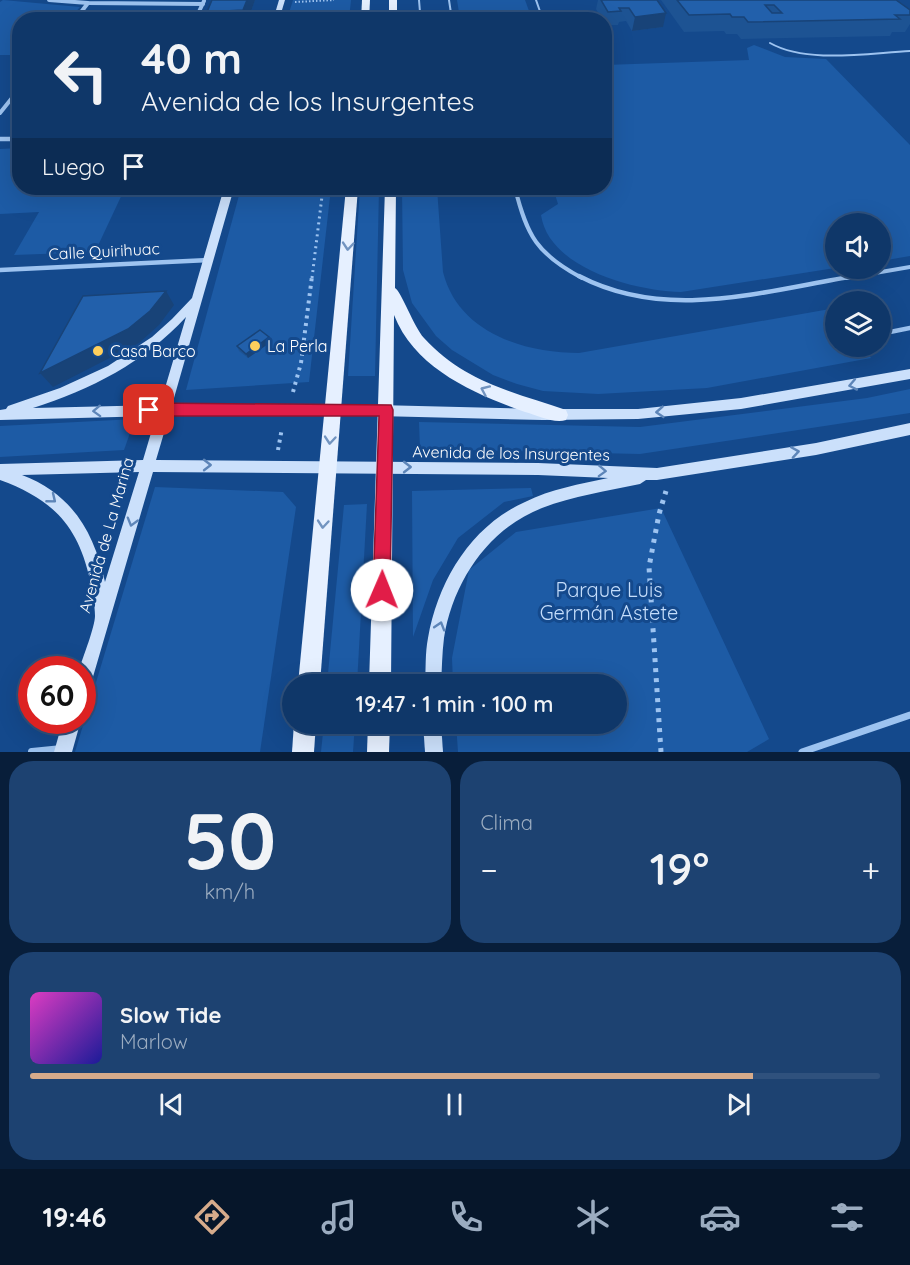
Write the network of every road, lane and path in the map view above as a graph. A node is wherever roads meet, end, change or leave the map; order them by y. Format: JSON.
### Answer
{"nodes":[{"id":1,"x":49,"y":0,"type":"edge"},
{"id":2,"x":334,"y":0,"type":"edge"},
{"id":3,"x":419,"y":0,"type":"edge"},
{"id":4,"x":449,"y":0,"type":"edge"},
{"id":5,"x":282,"y":1,"type":"edge"},
{"id":6,"x":204,"y":2,"type":"edge"},
{"id":7,"x":88,"y":3,"type":"junction"},
{"id":8,"x":451,"y":11,"type":"joint"},
{"id":9,"x":81,"y":12,"type":"edge"},
{"id":10,"x":420,"y":12,"type":"joint"},
{"id":11,"x":770,"y":43,"type":"edge"},
{"id":12,"x":910,"y":51,"type":"edge"},
{"id":13,"x":12,"y":98,"type":"edge"},
{"id":14,"x":0,"y":112,"type":"edge"},
{"id":15,"x":227,"y":195,"type":"edge"},
{"id":16,"x":322,"y":195,"type":"edge"},
{"id":17,"x":351,"y":195,"type":"edge"},
{"id":18,"x":390,"y":195,"type":"edge"},
{"id":19,"x":517,"y":195,"type":"edge"},
{"id":20,"x":209,"y":260,"type":"junction"},
{"id":21,"x":910,"y":267,"type":"edge"},
{"id":22,"x":0,"y":270,"type":"edge"},
{"id":23,"x":389,"y":274,"type":"junction"},
{"id":24,"x":197,"y":297,"type":"junction"},
{"id":25,"x":910,"y":328,"type":"edge"},
{"id":26,"x":891,"y":332,"type":"edge"},
{"id":27,"x":910,"y":374,"type":"edge"},
{"id":28,"x":165,"y":410,"type":"junction"},
{"id":29,"x":285,"y":410,"type":"junction"},
{"id":30,"x":333,"y":410,"type":"junction"},
{"id":31,"x":386,"y":410,"type":"junction"},
{"id":32,"x":0,"y":414,"type":"edge"},
{"id":33,"x":560,"y":415,"type":"junction"},
{"id":34,"x":910,"y":429,"type":"edge"},
{"id":35,"x":149,"y":465,"type":"junction"},
{"id":36,"x":276,"y":465,"type":"junction"},
{"id":37,"x":328,"y":466,"type":"junction"},
{"id":38,"x":385,"y":467,"type":"junction"},
{"id":39,"x":0,"y":472,"type":"edge"},
{"id":40,"x":672,"y":472,"type":"junction"},
{"id":41,"x":657,"y":474,"type":"junction"},
{"id":42,"x":103,"y":621,"type":"junction"},
{"id":43,"x":92,"y":656,"type":"edge"},
{"id":44,"x":310,"y":674,"type":"edge"},
{"id":45,"x":380,"y":674,"type":"edge"},
{"id":46,"x":434,"y":674,"type":"edge"},
{"id":47,"x":910,"y":715,"type":"edge"},
{"id":48,"x":68,"y":734,"type":"edge"},
{"id":49,"x":304,"y":734,"type":"edge"},
{"id":50,"x":379,"y":734,"type":"edge"},
{"id":51,"x":433,"y":734,"type":"edge"},
{"id":52,"x":63,"y":751,"type":"edge"},
{"id":53,"x":32,"y":752,"type":"edge"},
{"id":54,"x":303,"y":752,"type":"edge"},
{"id":55,"x":378,"y":752,"type":"edge"},
{"id":56,"x":434,"y":752,"type":"edge"},
{"id":57,"x":661,"y":752,"type":"edge"},
{"id":58,"x":802,"y":752,"type":"edge"}],
"edges":[{"from":1,"to":7,"type":"street"},
{"from":2,"to":5,"type":"path"},
{"from":3,"to":10,"type":"lane"},
{"from":4,"to":8,"type":"lane"},
{"from":6,"to":7,"type":"street"},
{"from":7,"to":9,"type":"street"},
{"from":8,"to":10,"type":"lane"},
{"from":11,"to":12,"type":"lane"},
{"from":13,"to":14,"type":"street"},
{"from":15,"to":20,"type":"main road","name":"Avenida de La Marina"},
{"from":16,"to":29,"type":"path"},
{"from":17,"to":30,"type":"main road","one_way":true},
{"from":18,"to":23,"type":"main road"},
{"from":19,"to":21,"type":"lane"},
{"from":20,"to":22,"type":"street","name":"Calle Quirihuac"},
{"from":20,"to":24,"type":"main road","name":"Avenida de La Marina"},
{"from":23,"to":31,"type":"main road"},
{"from":33,"to":23,"type":"main road","one_way":true},
{"from":24,"to":28,"type":"main road","name":"Avenida de La Marina"},
{"from":24,"to":32,"type":"main road"},
{"from":25,"to":26,"type":"lane"},
{"from":27,"to":33,"type":"main road","one_way":true},
{"from":28,"to":29,"type":"main road"},
{"from":28,"to":32,"type":"main road","one_way":true},
{"from":28,"to":35,"type":"main road","name":"Avenida de La Marina"},
{"from":29,"to":30,"type":"main road"},
{"from":29,"to":36,"type":"path"},
{"from":30,"to":31,"type":"main road"},
{"from":30,"to":37,"type":"main road","one_way":true},
{"from":31,"to":33,"type":"main road"},
{"from":31,"to":38,"type":"main road"},
{"from":40,"to":34,"type":"main road","name":"Avenida de los Insurgentes","one_way":true},
{"from":35,"to":36,"type":"main road","name":"Avenida de los Insurgentes","one_way":true},
{"from":35,"to":39,"type":"main road","name":"Avenida de los Insurgentes"},
{"from":35,"to":42,"type":"main road","name":"Avenida de La Marina","one_way":true},
{"from":36,"to":37,"type":"main road","name":"Avenida de los Insurgentes"},
{"from":37,"to":38,"type":"main road","name":"Avenida de los Insurgentes"},
{"from":37,"to":44,"type":"main road","one_way":true},
{"from":38,"to":41,"type":"main road","name":"Avenida de los Insurgentes","one_way":true},
{"from":38,"to":45,"type":"main road"},
{"from":39,"to":42,"type":"main road","one_way":true},
{"from":40,"to":41,"type":"main road","name":"Avenida de los Insurgentes"},
{"from":40,"to":57,"type":"path"},
{"from":46,"to":41,"type":"main road","one_way":true},
{"from":42,"to":43,"type":"main road","name":"Avenida de La Marina"},
{"from":47,"to":58,"type":"street"},
{"from":48,"to":52,"type":"main road"},
{"from":49,"to":54,"type":"main road"},
{"from":50,"to":55,"type":"main road"},
{"from":51,"to":56,"type":"main road"},
{"from":52,"to":53,"type":"street"}]}
